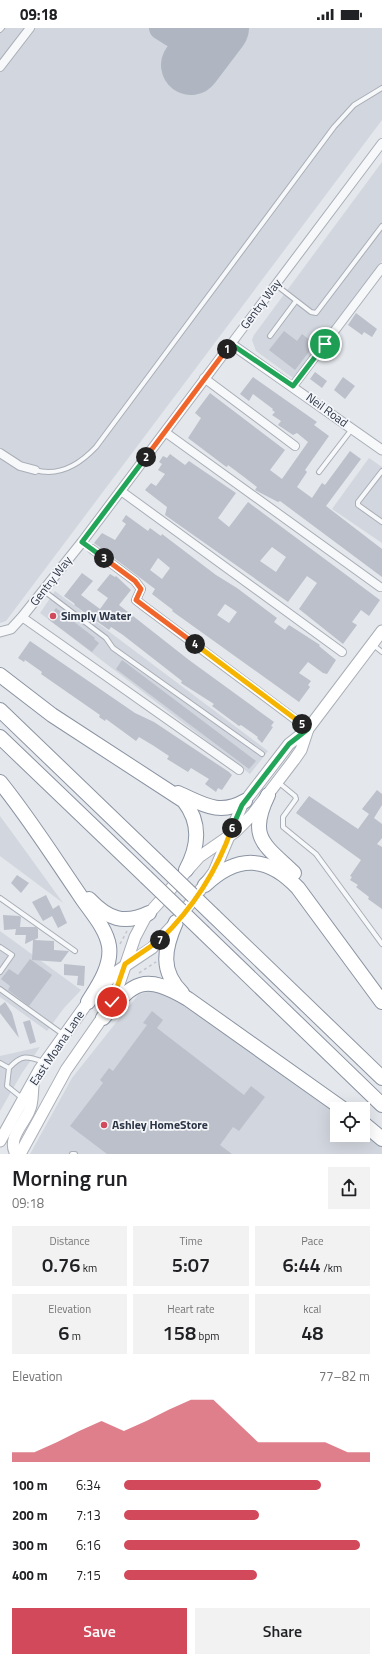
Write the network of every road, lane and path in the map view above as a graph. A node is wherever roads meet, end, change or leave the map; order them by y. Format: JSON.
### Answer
{"nodes":[{"id":1,"x":30,"y":28,"type":"edge"},
{"id":2,"x":0,"y":67,"type":"edge"},
{"id":3,"x":382,"y":88,"type":"edge"},
{"id":4,"x":382,"y":143,"type":"edge"},
{"id":5,"x":382,"y":226,"type":"edge"},
{"id":6,"x":382,"y":268,"type":"edge"},
{"id":7,"x":275,"y":285,"type":"junction"},
{"id":8,"x":296,"y":301,"type":"junction"},
{"id":9,"x":270,"y":336,"type":"dead end"},
{"id":10,"x":231,"y":344,"type":"junction"},
{"id":11,"x":204,"y":378,"type":"junction"},
{"id":12,"x":293,"y":386,"type":"junction"},
{"id":13,"x":352,"y":429,"type":"junction"},
{"id":14,"x":165,"y":432,"type":"junction"},
{"id":15,"x":295,"y":446,"type":"dead end"},
{"id":16,"x":382,"y":450,"type":"edge"},
{"id":17,"x":0,"y":452,"type":"edge"},
{"id":18,"x":34,"y":470,"type":"joint"},
{"id":19,"x":382,"y":471,"type":"edge"},
{"id":20,"x":319,"y":472,"type":"dead end"},
{"id":21,"x":121,"y":491,"type":"junction"},
{"id":22,"x":382,"y":522,"type":"edge"},
{"id":23,"x":82,"y":542,"type":"junction"},
{"id":24,"x":92,"y":549,"type":"joint"},
{"id":25,"x":380,"y":587,"type":"dead end"},
{"id":26,"x":44,"y":590,"type":"junction"},
{"id":27,"x":22,"y":617,"type":"junction"},
{"id":28,"x":382,"y":631,"type":"edge"},
{"id":29,"x":2,"y":632,"type":"edge"},
{"id":30,"x":372,"y":644,"type":"junction"},
{"id":31,"x":342,"y":652,"type":"dead end"},
{"id":32,"x":382,"y":652,"type":"edge"},
{"id":33,"x":0,"y":676,"type":"edge"},
{"id":34,"x":0,"y":710,"type":"edge"},
{"id":35,"x":308,"y":729,"type":"junction"},
{"id":36,"x":0,"y":736,"type":"edge"},
{"id":37,"x":262,"y":754,"type":"dead end"},
{"id":38,"x":239,"y":770,"type":"dead end"},
{"id":39,"x":0,"y":782,"type":"edge"},
{"id":40,"x":278,"y":782,"type":"junction"},
{"id":41,"x":166,"y":787,"type":"junction"},
{"id":42,"x":268,"y":795,"type":"junction"},
{"id":43,"x":245,"y":801,"type":"junction"},
{"id":44,"x":229,"y":835,"type":"junction"},
{"id":45,"x":186,"y":870,"type":"junction"},
{"id":46,"x":66,"y":874,"type":"junction"},
{"id":47,"x":205,"y":885,"type":"junction"},
{"id":48,"x":0,"y":898,"type":"edge"},
{"id":49,"x":149,"y":914,"type":"junction"},
{"id":50,"x":319,"y":916,"type":"junction"},
{"id":51,"x":176,"y":922,"type":"junction"},
{"id":52,"x":128,"y":931,"type":"dead end"},
{"id":53,"x":382,"y":944,"type":"edge"},
{"id":54,"x":117,"y":945,"type":"dead end"},
{"id":55,"x":0,"y":947,"type":"edge"},
{"id":56,"x":75,"y":951,"type":"dead end"},
{"id":57,"x":157,"y":957,"type":"dead end"},
{"id":58,"x":125,"y":964,"type":"junction"},
{"id":59,"x":0,"y":972,"type":"edge"},
{"id":60,"x":133,"y":977,"type":"dead end"},
{"id":61,"x":0,"y":988,"type":"edge"},
{"id":62,"x":188,"y":999,"type":"junction"},
{"id":63,"x":88,"y":1002,"type":"junction"},
{"id":64,"x":382,"y":1002,"type":"edge"},
{"id":65,"x":103,"y":1018,"type":"junction"},
{"id":66,"x":64,"y":1036,"type":"junction"},
{"id":67,"x":0,"y":1062,"type":"edge"},
{"id":68,"x":45,"y":1062,"type":"junction"},
{"id":69,"x":9,"y":1068,"type":"junction"},
{"id":70,"x":382,"y":1078,"type":"edge"},
{"id":71,"x":33,"y":1082,"type":"junction"},
{"id":72,"x":24,"y":1099,"type":"junction"},
{"id":73,"x":333,"y":1102,"type":"edge"},
{"id":74,"x":382,"y":1104,"type":"edge"},
{"id":75,"x":370,"y":1129,"type":"edge"},
{"id":76,"x":382,"y":1139,"type":"edge"},
{"id":77,"x":0,"y":1141,"type":"edge"},
{"id":78,"x":16,"y":1154,"type":"edge"},
{"id":79,"x":20,"y":1154,"type":"edge"}],
"edges":[{"from":1,"to":2,"type":"street"},
{"from":3,"to":18,"type":"lane"},
{"from":4,"to":7,"type":"street","name":"Gentry Way"},
{"from":5,"to":8,"type":"lane"},
{"from":6,"to":12,"type":"street"},
{"from":7,"to":8,"type":"lane"},
{"from":7,"to":10,"type":"street","name":"Gentry Way"},
{"from":8,"to":9,"type":"lane"},
{"from":10,"to":11,"type":"street","name":"Gentry Way"},
{"from":10,"to":12,"type":"street","name":"Neil Road"},
{"from":11,"to":14,"type":"street","name":"Gentry Way"},
{"from":11,"to":15,"type":"street"},
{"from":12,"to":13,"type":"street","name":"Neil Road"},
{"from":13,"to":16,"type":"street","name":"Neil Road"},
{"from":13,"to":20,"type":"lane"},
{"from":14,"to":21,"type":"street","name":"Gentry Way"},
{"from":14,"to":25,"type":"street"},
{"from":17,"to":18,"type":"street"},
{"from":19,"to":22,"type":"lane"},
{"from":21,"to":23,"type":"street","name":"Gentry Way"},
{"from":21,"to":31,"type":"street"},
{"from":23,"to":24,"type":"lane"},
{"from":23,"to":26,"type":"street","name":"Gentry Way"},
{"from":24,"to":35,"type":"street"},
{"from":26,"to":27,"type":"street","name":"Gentry Way"},
{"from":26,"to":37,"type":"lane"},
{"from":27,"to":29,"type":"street","name":"Gentry Way"},
{"from":27,"to":38,"type":"street"},
{"from":28,"to":30,"type":"main road","name":"East Moana Lane"},
{"from":30,"to":32,"type":"lane"},
{"from":30,"to":35,"type":"main road","name":"East Moana Lane"},
{"from":33,"to":41,"type":"highway"},
{"from":34,"to":70,"type":"highway","bridge":true},
{"from":35,"to":40,"type":"main road","name":"East Moana Lane"},
{"from":35,"to":43,"type":"main road","name":"East Moana Lane"},
{"from":36,"to":74,"type":"highway","bridge":true},
{"from":39,"to":46,"type":"highway"},
{"from":40,"to":42,"type":"main road","name":"East Moana Lane"},
{"from":40,"to":53,"type":"lane"},
{"from":41,"to":43,"type":"highway"},
{"from":41,"to":45,"type":"highway"},
{"from":42,"to":44,"type":"main road","name":"East Moana Lane"},
{"from":42,"to":50,"type":"highway"},
{"from":43,"to":44,"type":"main road","name":"East Moana Lane"},
{"from":44,"to":45,"type":"main road","name":"East Moana Lane"},
{"from":44,"to":47,"type":"main road","name":"East Moana Lane"},
{"from":45,"to":49,"type":"main road","name":"East Moana Lane"},
{"from":46,"to":49,"type":"highway"},
{"from":46,"to":63,"type":"highway"},
{"from":47,"to":50,"type":"highway"},
{"from":47,"to":51,"type":"main road","name":"East Moana Lane"},
{"from":48,"to":56,"type":"lane"},
{"from":49,"to":58,"type":"main road","name":"East Moana Lane"},
{"from":50,"to":64,"type":"highway"},
{"from":51,"to":58,"type":"main road","name":"East Moana Lane"},
{"from":51,"to":62,"type":"highway"},
{"from":52,"to":54,"type":"path"},
{"from":55,"to":59,"type":"lane"},
{"from":57,"to":60,"type":"path"},
{"from":58,"to":63,"type":"main road","name":"East Moana Lane"},
{"from":58,"to":65,"type":"main road","name":"East Moana Lane"},
{"from":61,"to":66,"type":"lane"},
{"from":62,"to":65,"type":"highway"},
{"from":62,"to":73,"type":"highway"},
{"from":63,"to":66,"type":"main road","name":"East Moana Lane"},
{"from":65,"to":79,"type":"main road","name":"East Moana Lane"},
{"from":66,"to":68,"type":"main road","name":"East Moana Lane"},
{"from":67,"to":69,"type":"lane"},
{"from":68,"to":69,"type":"lane"},
{"from":68,"to":71,"type":"main road","name":"East Moana Lane"},
{"from":69,"to":72,"type":"lane"},
{"from":71,"to":72,"type":"main road","name":"East Moana Lane"},
{"from":71,"to":78,"type":"main road"},
{"from":72,"to":77,"type":"main road","name":"East Moana Lane"},
{"from":75,"to":76,"type":"highway"}]}
